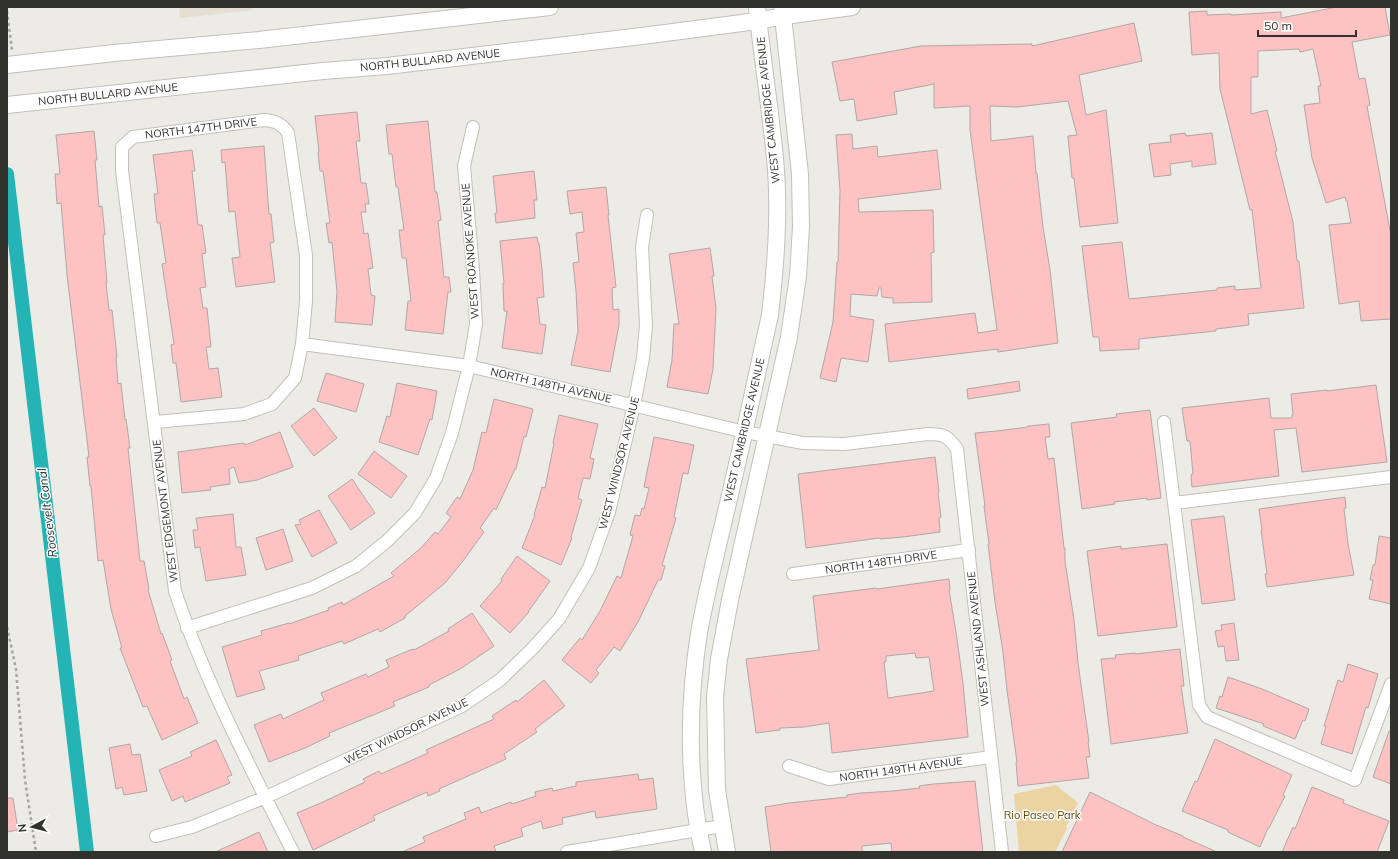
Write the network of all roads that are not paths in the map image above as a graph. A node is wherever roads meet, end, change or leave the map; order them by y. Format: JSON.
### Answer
{"nodes":[{"id":1,"x":550,"y":7,"type":"edge"},
{"id":2,"x":852,"y":7,"type":"edge"},
{"id":3,"x":783,"y":12,"type":"edge"},
{"id":4,"x":758,"y":14,"type":"edge"},
{"id":5,"x":10,"y":65,"type":"edge"},
{"id":6,"x":9,"y":105,"type":"edge"},
{"id":7,"x":473,"y":128,"type":"dead end"},
{"id":8,"x":122,"y":147,"type":"joint"},
{"id":9,"x":647,"y":215,"type":"dead end"},
{"id":10,"x":302,"y":344,"type":"junction"},
{"id":11,"x":469,"y":366,"type":"junction"},
{"id":12,"x":634,"y":405,"type":"junction"},
{"id":13,"x":155,"y":422,"type":"junction"},
{"id":14,"x":1164,"y":422,"type":"dead end"},
{"id":15,"x":744,"y":432,"type":"junction"},
{"id":16,"x":941,"y":434,"type":"joint"},
{"id":17,"x":766,"y":436,"type":"junction"},
{"id":18,"x":1391,"y":477,"type":"edge"},
{"id":19,"x":1174,"y":504,"type":"junction"},
{"id":20,"x":969,"y":550,"type":"junction"},
{"id":21,"x":793,"y":574,"type":"dead end"},
{"id":22,"x":187,"y":628,"type":"junction"},
{"id":23,"x":1391,"y":684,"type":"edge"},
{"id":24,"x":991,"y":757,"type":"junction"},
{"id":25,"x":789,"y":766,"type":"dead end"},
{"id":26,"x":266,"y":797,"type":"junction"},
{"id":27,"x":722,"y":826,"type":"junction"},
{"id":28,"x":699,"y":829,"type":"junction"},
{"id":29,"x":156,"y":836,"type":"dead end"},
{"id":30,"x":293,"y":852,"type":"edge"},
{"id":31,"x":567,"y":852,"type":"edge"},
{"id":32,"x":703,"y":852,"type":"edge"},
{"id":33,"x":727,"y":852,"type":"edge"},
{"id":34,"x":1002,"y":852,"type":"edge"}],
"edges":[{"from":1,"to":5,"type":"street"},
{"from":2,"to":3,"type":"street","name":"NORTH BULLARD AVENUE"},
{"from":3,"to":4,"type":"street","name":"NORTH BULLARD AVENUE"},
{"from":3,"to":17,"type":"street","name":"WEST CAMBRIDGE AVENUE"},
{"from":4,"to":6,"type":"street","name":"NORTH BULLARD AVENUE"},
{"from":4,"to":15,"type":"street","name":"WEST CAMBRIDGE AVENUE"},
{"from":7,"to":11,"type":"street","name":"WEST ROANOKE AVENUE"},
{"from":8,"to":10,"type":"street","name":"NORTH 147TH DRIVE"},
{"from":8,"to":13,"type":"street","name":"WEST EDGEMONT AVENUE"},
{"from":9,"to":12,"type":"street","name":"WEST WINDSOR AVENUE"},
{"from":10,"to":11,"type":"street","name":"NORTH 148TH AVENUE"},
{"from":10,"to":13,"type":"street"},
{"from":11,"to":12,"type":"street","name":"NORTH 148TH AVENUE"},
{"from":11,"to":22,"type":"street","name":"WEST ROANOKE AVENUE"},
{"from":12,"to":15,"type":"street","name":"NORTH 148TH AVENUE"},
{"from":12,"to":26,"type":"street","name":"WEST WINDSOR AVENUE"},
{"from":13,"to":22,"type":"street","name":"WEST EDGEMONT AVENUE"},
{"from":14,"to":19,"type":"street"},
{"from":15,"to":17,"type":"street","name":"NORTH 148TH AVENUE"},
{"from":15,"to":28,"type":"street","name":"WEST CAMBRIDGE AVENUE"},
{"from":16,"to":17,"type":"street","name":"NORTH 148TH AVENUE"},
{"from":16,"to":20,"type":"street","name":"WEST ASHLAND AVENUE"},
{"from":17,"to":27,"type":"street","name":"WEST CAMBRIDGE AVENUE"},
{"from":18,"to":19,"type":"street"},
{"from":19,"to":23,"type":"street"},
{"from":20,"to":21,"type":"street","name":"NORTH 148TH DRIVE"},
{"from":20,"to":24,"type":"street","name":"WEST ASHLAND AVENUE"},
{"from":22,"to":26,"type":"street","name":"WEST EDGEMONT AVENUE"},
{"from":24,"to":25,"type":"street","name":"NORTH 149TH AVENUE"},
{"from":24,"to":34,"type":"street","name":"WEST ASHLAND AVENUE"},
{"from":26,"to":29,"type":"street","name":"WEST WINDSOR AVENUE"},
{"from":26,"to":30,"type":"street","name":"WEST EDGEMONT AVENUE"},
{"from":27,"to":28,"type":"street"},
{"from":27,"to":33,"type":"street","name":"WEST CAMBRIDGE AVENUE"},
{"from":28,"to":31,"type":"street"},
{"from":28,"to":32,"type":"street","name":"WEST CAMBRIDGE AVENUE"}]}
